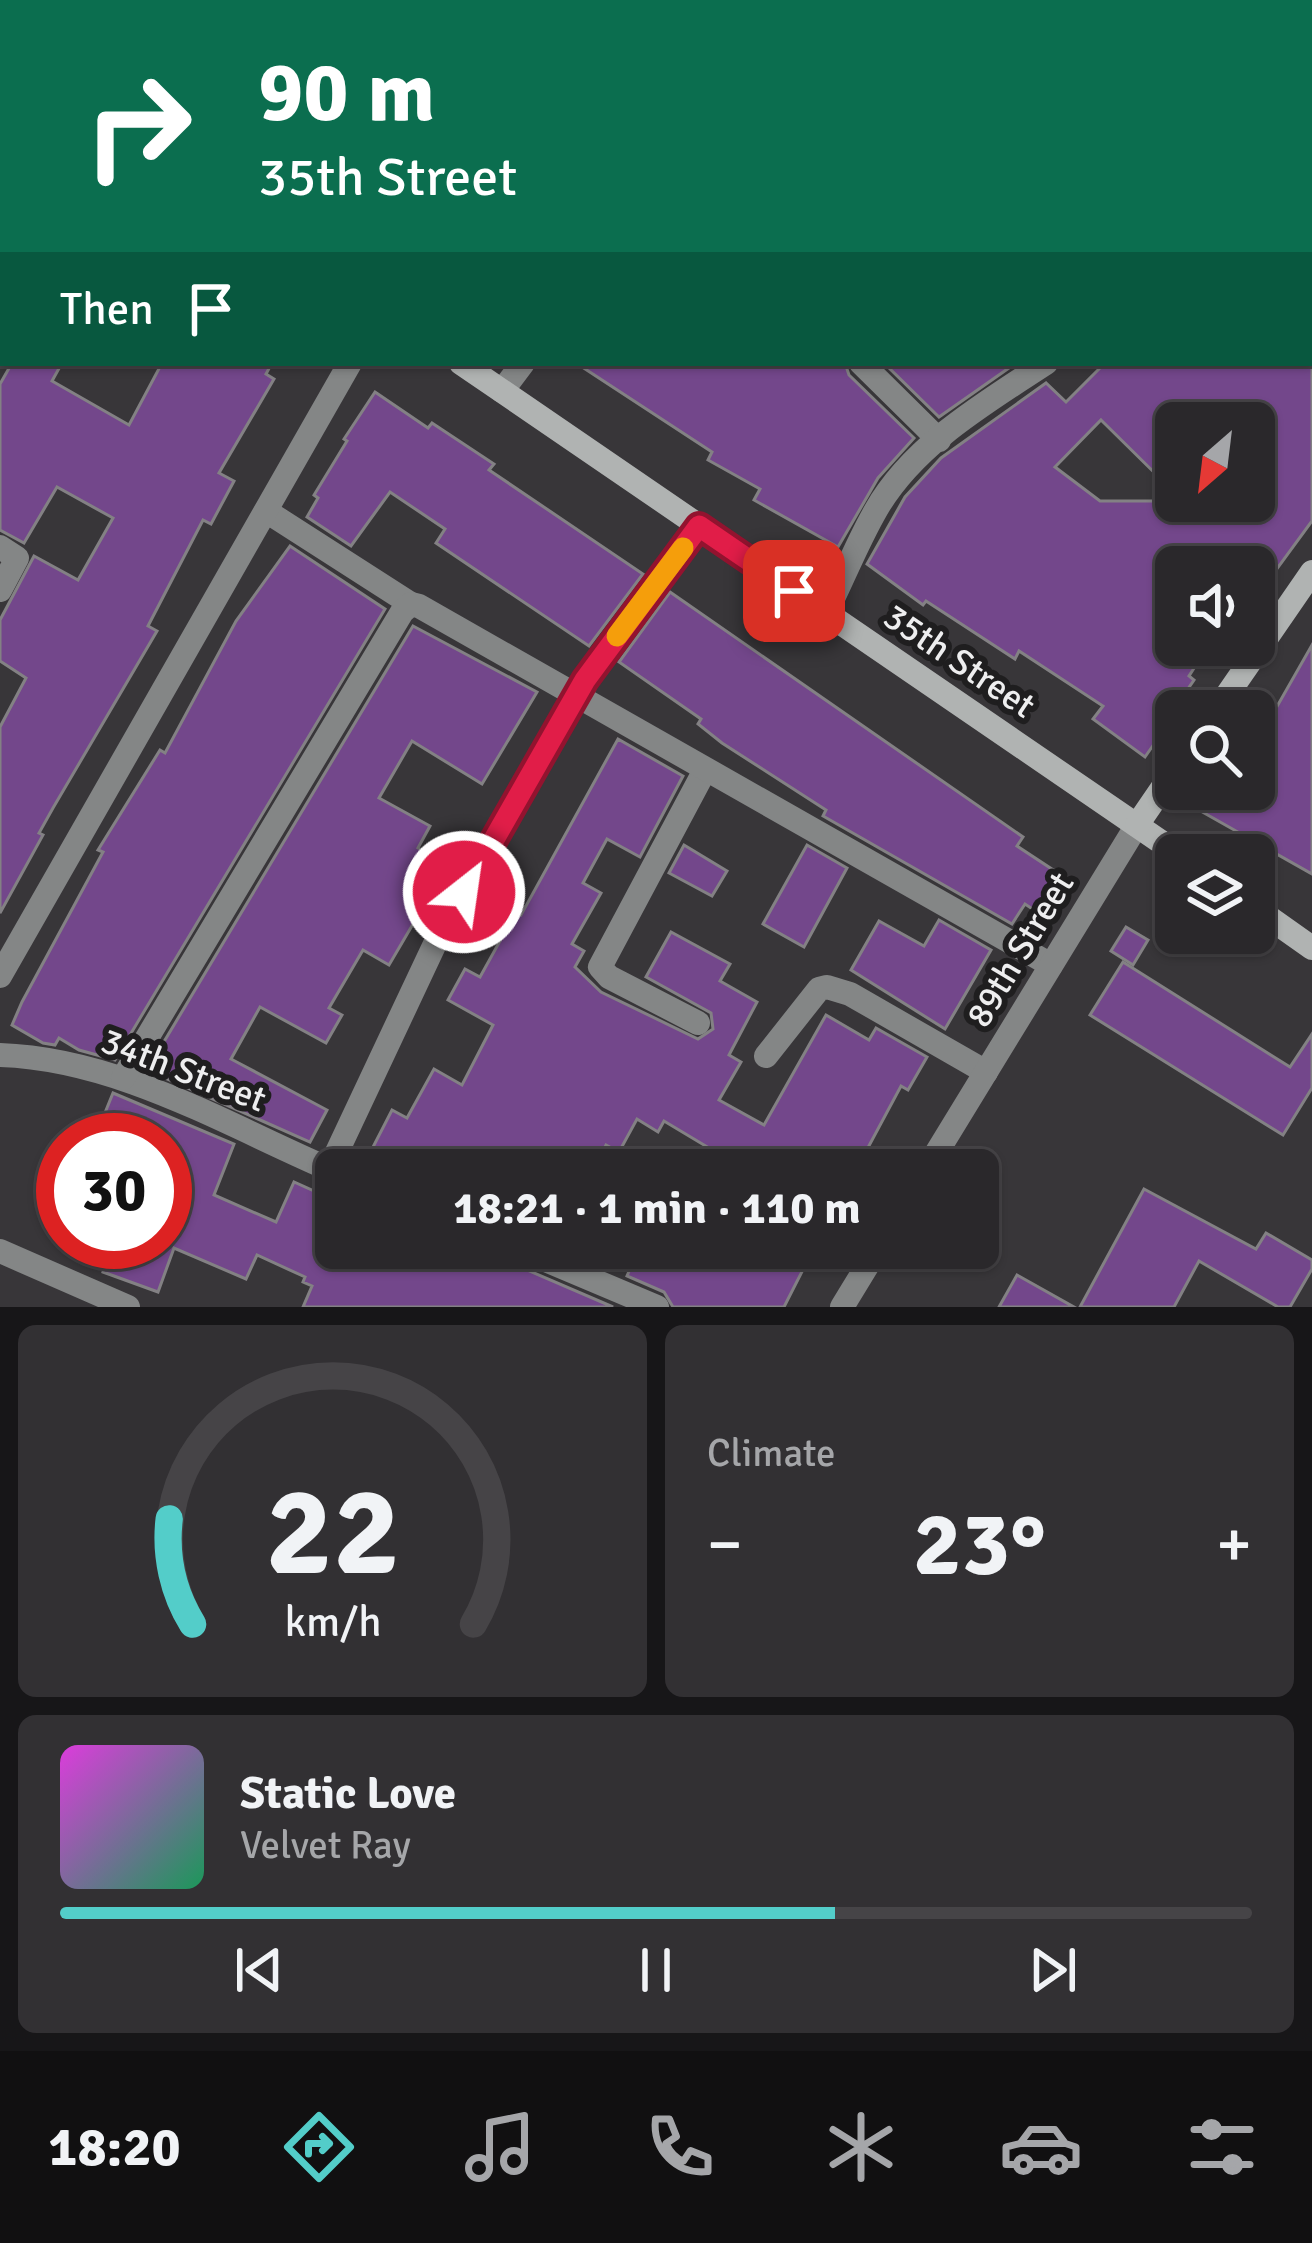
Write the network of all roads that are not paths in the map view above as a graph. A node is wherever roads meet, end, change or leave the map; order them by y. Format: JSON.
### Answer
{"nodes":[{"id":1,"x":348,"y":366,"type":"edge"},
{"id":2,"x":465,"y":366,"type":"edge"},
{"id":3,"x":521,"y":366,"type":"edge"},
{"id":4,"x":864,"y":366,"type":"edge"},
{"id":5,"x":1041,"y":366,"type":"edge"},
{"id":6,"x":502,"y":391,"type":"junction"},
{"id":7,"x":939,"y":440,"type":"junction"},
{"id":8,"x":266,"y":511,"type":"junction"},
{"id":9,"x":699,"y":526,"type":"junction"},
{"id":10,"x":0,"y":547,"type":"edge"},
{"id":11,"x":1312,"y":572,"type":"edge"},
{"id":12,"x":0,"y":590,"type":"edge"},
{"id":13,"x":411,"y":604,"type":"junction"},
{"id":14,"x":826,"y":613,"type":"junction"},
{"id":15,"x":1231,"y":690,"type":"edge"},
{"id":16,"x":576,"y":696,"type":"junction"},
{"id":17,"x":705,"y":770,"type":"junction"},
{"id":18,"x":1155,"y":799,"type":"edge"},
{"id":19,"x":1137,"y":825,"type":"junction"},
{"id":20,"x":1155,"y":838,"type":"edge"},
{"id":21,"x":1275,"y":922,"type":"edge"},
{"id":22,"x":1312,"y":948,"type":"edge"},
{"id":23,"x":1052,"y":965,"type":"junction"},
{"id":24,"x":0,"y":976,"type":"edge"},
{"id":25,"x":698,"y":1023,"type":"dead end"},
{"id":26,"x":0,"y":1054,"type":"edge"},
{"id":27,"x":766,"y":1056,"type":"dead end"},
{"id":28,"x":986,"y":1072,"type":"junction"},
{"id":29,"x":123,"y":1078,"type":"junction"},
{"id":30,"x":342,"y":1149,"type":"edge"},
{"id":31,"x":939,"y":1149,"type":"edge"},
{"id":32,"x":315,"y":1163,"type":"edge"},
{"id":33,"x":0,"y":1251,"type":"edge"},
{"id":34,"x":567,"y":1269,"type":"edge"},
{"id":35,"x":865,"y":1269,"type":"edge"},
{"id":36,"x":128,"y":1307,"type":"edge"},
{"id":37,"x":657,"y":1307,"type":"edge"},
{"id":38,"x":842,"y":1307,"type":"edge"}],
"edges":[{"from":1,"to":8,"type":"street"},
{"from":2,"to":6,"type":"main road","name":"35th Street"},
{"from":3,"to":6,"type":"street"},
{"from":4,"to":7,"type":"street"},
{"from":5,"to":7,"type":"street"},
{"from":6,"to":9,"type":"main road","name":"35th Street"},
{"from":7,"to":14,"type":"street"},
{"from":8,"to":13,"type":"street"},
{"from":8,"to":24,"type":"street"},
{"from":9,"to":14,"type":"main road","name":"35th Street"},
{"from":9,"to":16,"type":"street"},
{"from":10,"to":12,"type":"street"},
{"from":11,"to":15,"type":"main road"},
{"from":13,"to":16,"type":"street"},
{"from":13,"to":29,"type":"street"},
{"from":14,"to":19,"type":"main road","name":"35th Street"},
{"from":16,"to":17,"type":"street"},
{"from":16,"to":30,"type":"street"},
{"from":17,"to":23,"type":"street"},
{"from":17,"to":25,"type":"street"},
{"from":18,"to":19,"type":"main road","name":"89th Street"},
{"from":19,"to":20,"type":"main road","name":"35th Street"},
{"from":19,"to":23,"type":"street","name":"89th Street"},
{"from":21,"to":22,"type":"main road"},
{"from":23,"to":28,"type":"street","name":"89th Street"},
{"from":26,"to":29,"type":"street","name":"34th Street"},
{"from":27,"to":28,"type":"street"},
{"from":28,"to":31,"type":"street","name":"89th Street"},
{"from":29,"to":32,"type":"street","name":"34th Street"},
{"from":33,"to":36,"type":"street"},
{"from":34,"to":37,"type":"street"},
{"from":35,"to":38,"type":"street"}]}
